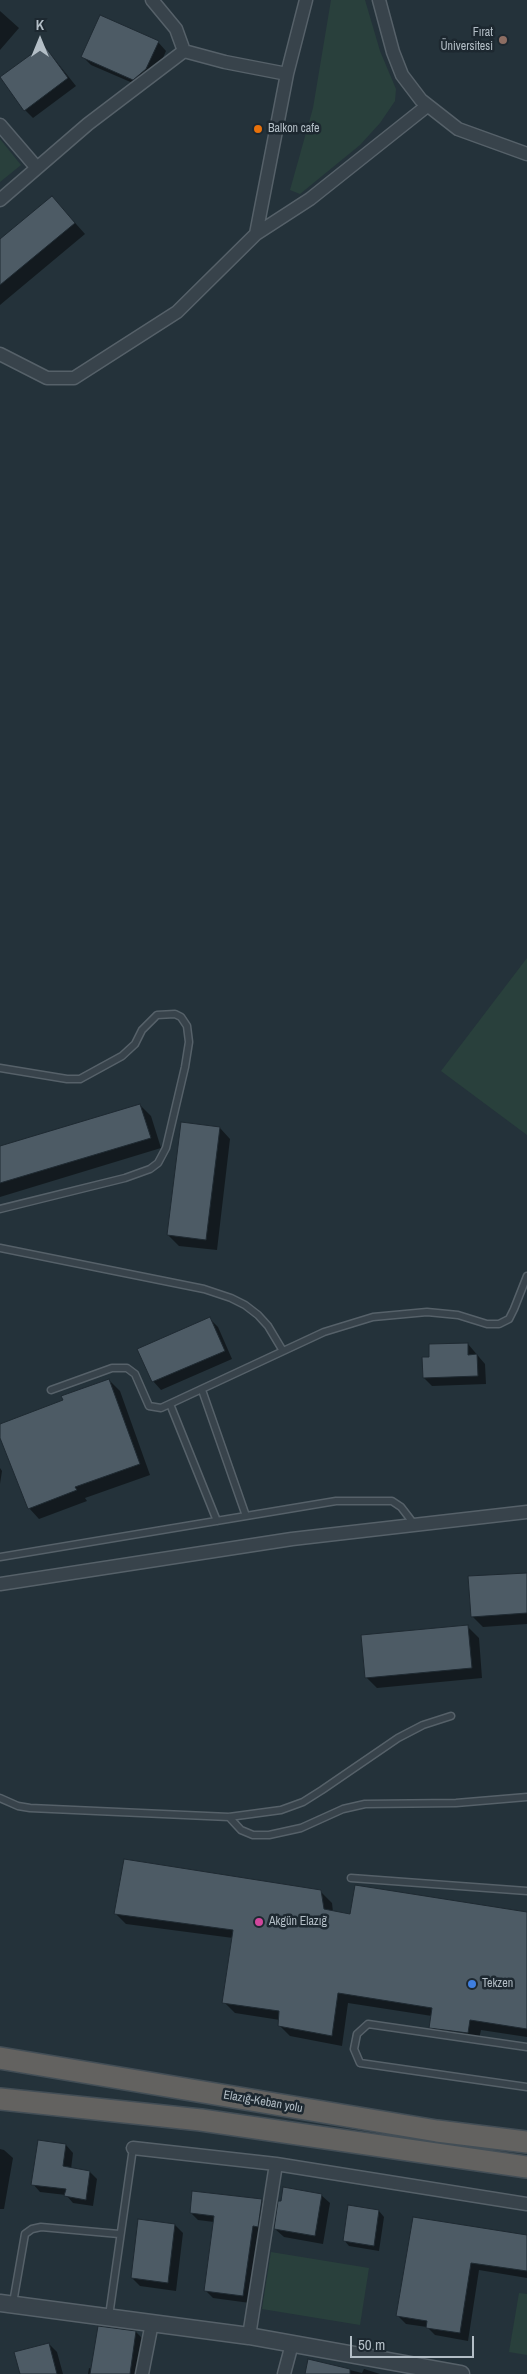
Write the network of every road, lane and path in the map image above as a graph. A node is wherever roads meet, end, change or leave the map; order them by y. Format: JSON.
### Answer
{"nodes":[{"id":1,"x":152,"y":0,"type":"edge"},
{"id":2,"x":306,"y":0,"type":"edge"},
{"id":3,"x":379,"y":0,"type":"edge"},
{"id":4,"x":184,"y":51,"type":"junction"},
{"id":5,"x":287,"y":74,"type":"junction"},
{"id":6,"x":427,"y":106,"type":"junction"},
{"id":7,"x":0,"y":125,"type":"edge"},
{"id":8,"x":527,"y":154,"type":"edge"},
{"id":9,"x":37,"y":168,"type":"junction"},
{"id":10,"x":0,"y":200,"type":"edge"},
{"id":11,"x":256,"y":234,"type":"junction"},
{"id":12,"x":0,"y":354,"type":"edge"},
{"id":13,"x":0,"y":1068,"type":"edge"},
{"id":14,"x":0,"y":1209,"type":"edge"},
{"id":15,"x":0,"y":1248,"type":"edge"},
{"id":16,"x":527,"y":1276,"type":"edge"},
{"id":17,"x":283,"y":1351,"type":"junction"},
{"id":18,"x":51,"y":1390,"type":"dead end"},
{"id":19,"x":202,"y":1390,"type":"junction"},
{"id":20,"x":170,"y":1404,"type":"junction"},
{"id":21,"x":527,"y":1512,"type":"edge"},
{"id":22,"x":246,"y":1516,"type":"junction"},
{"id":23,"x":217,"y":1521,"type":"junction"},
{"id":24,"x":414,"y":1524,"type":"junction"},
{"id":25,"x":0,"y":1557,"type":"edge"},
{"id":26,"x":0,"y":1584,"type":"edge"},
{"id":27,"x":451,"y":1716,"type":"dead end"},
{"id":28,"x":527,"y":1797,"type":"edge"},
{"id":29,"x":0,"y":1798,"type":"edge"},
{"id":30,"x":229,"y":1817,"type":"junction"},
{"id":31,"x":351,"y":1878,"type":"dead end"},
{"id":32,"x":527,"y":1891,"type":"edge"},
{"id":33,"x":0,"y":2047,"type":"edge"},
{"id":34,"x":527,"y":2047,"type":"edge"},
{"id":35,"x":9,"y":2059,"type":"edge"},
{"id":36,"x":527,"y":2088,"type":"edge"},
{"id":37,"x":0,"y":2099,"type":"edge"},
{"id":38,"x":527,"y":2142,"type":"edge"},
{"id":39,"x":133,"y":2148,"type":"joint"},
{"id":40,"x":276,"y":2164,"type":"junction"},
{"id":41,"x":527,"y":2167,"type":"edge"},
{"id":42,"x":527,"y":2204,"type":"edge"},
{"id":43,"x":119,"y":2234,"type":"junction"},
{"id":44,"x":7,"y":2304,"type":"edge"},
{"id":45,"x":108,"y":2317,"type":"junction"},
{"id":46,"x":152,"y":2323,"type":"junction"},
{"id":47,"x":249,"y":2336,"type":"junction"},
{"id":48,"x":292,"y":2344,"type":"junction"},
{"id":49,"x":423,"y":2370,"type":"edge"},
{"id":50,"x":142,"y":2374,"type":"edge"},
{"id":51,"x":284,"y":2374,"type":"edge"},
{"id":52,"x":461,"y":2374,"type":"edge"}],
"edges":[{"from":1,"to":4,"type":"street"},
{"from":2,"to":5,"type":"street"},
{"from":3,"to":6,"type":"street"},
{"from":4,"to":5,"type":"street"},
{"from":4,"to":9,"type":"street"},
{"from":5,"to":11,"type":"street"},
{"from":6,"to":8,"type":"street"},
{"from":6,"to":11,"type":"street"},
{"from":7,"to":9,"type":"street"},
{"from":9,"to":10,"type":"street"},
{"from":11,"to":12,"type":"street"},
{"from":13,"to":14,"type":"lane"},
{"from":15,"to":17,"type":"lane"},
{"from":16,"to":17,"type":"lane"},
{"from":17,"to":19,"type":"lane"},
{"from":18,"to":20,"type":"lane"},
{"from":19,"to":20,"type":"lane"},
{"from":19,"to":22,"type":"lane"},
{"from":20,"to":23,"type":"lane"},
{"from":21,"to":24,"type":"street"},
{"from":22,"to":23,"type":"lane"},
{"from":22,"to":24,"type":"lane"},
{"from":23,"to":25,"type":"lane"},
{"from":24,"to":26,"type":"street"},
{"from":27,"to":30,"type":"lane"},
{"from":28,"to":30,"type":"lane"},
{"from":29,"to":30,"type":"lane"},
{"from":31,"to":32,"type":"lane"},
{"from":33,"to":35,"type":"highway"},
{"from":34,"to":36,"type":"lane"},
{"from":35,"to":38,"type":"highway","name":"Elazığ-Keban yolu"},
{"from":37,"to":41,"type":"highway","name":"Elazığ-Keban yolu"},
{"from":39,"to":40,"type":"street"},
{"from":39,"to":43,"type":"lane"},
{"from":40,"to":42,"type":"street"},
{"from":40,"to":47,"type":"street"},
{"from":43,"to":44,"type":"lane"},
{"from":43,"to":45,"type":"lane"},
{"from":44,"to":45,"type":"street"},
{"from":45,"to":46,"type":"street"},
{"from":46,"to":47,"type":"street"},
{"from":46,"to":50,"type":"street"},
{"from":47,"to":48,"type":"street"},
{"from":48,"to":49,"type":"street"},
{"from":48,"to":51,"type":"street"},
{"from":49,"to":52,"type":"street"}]}
